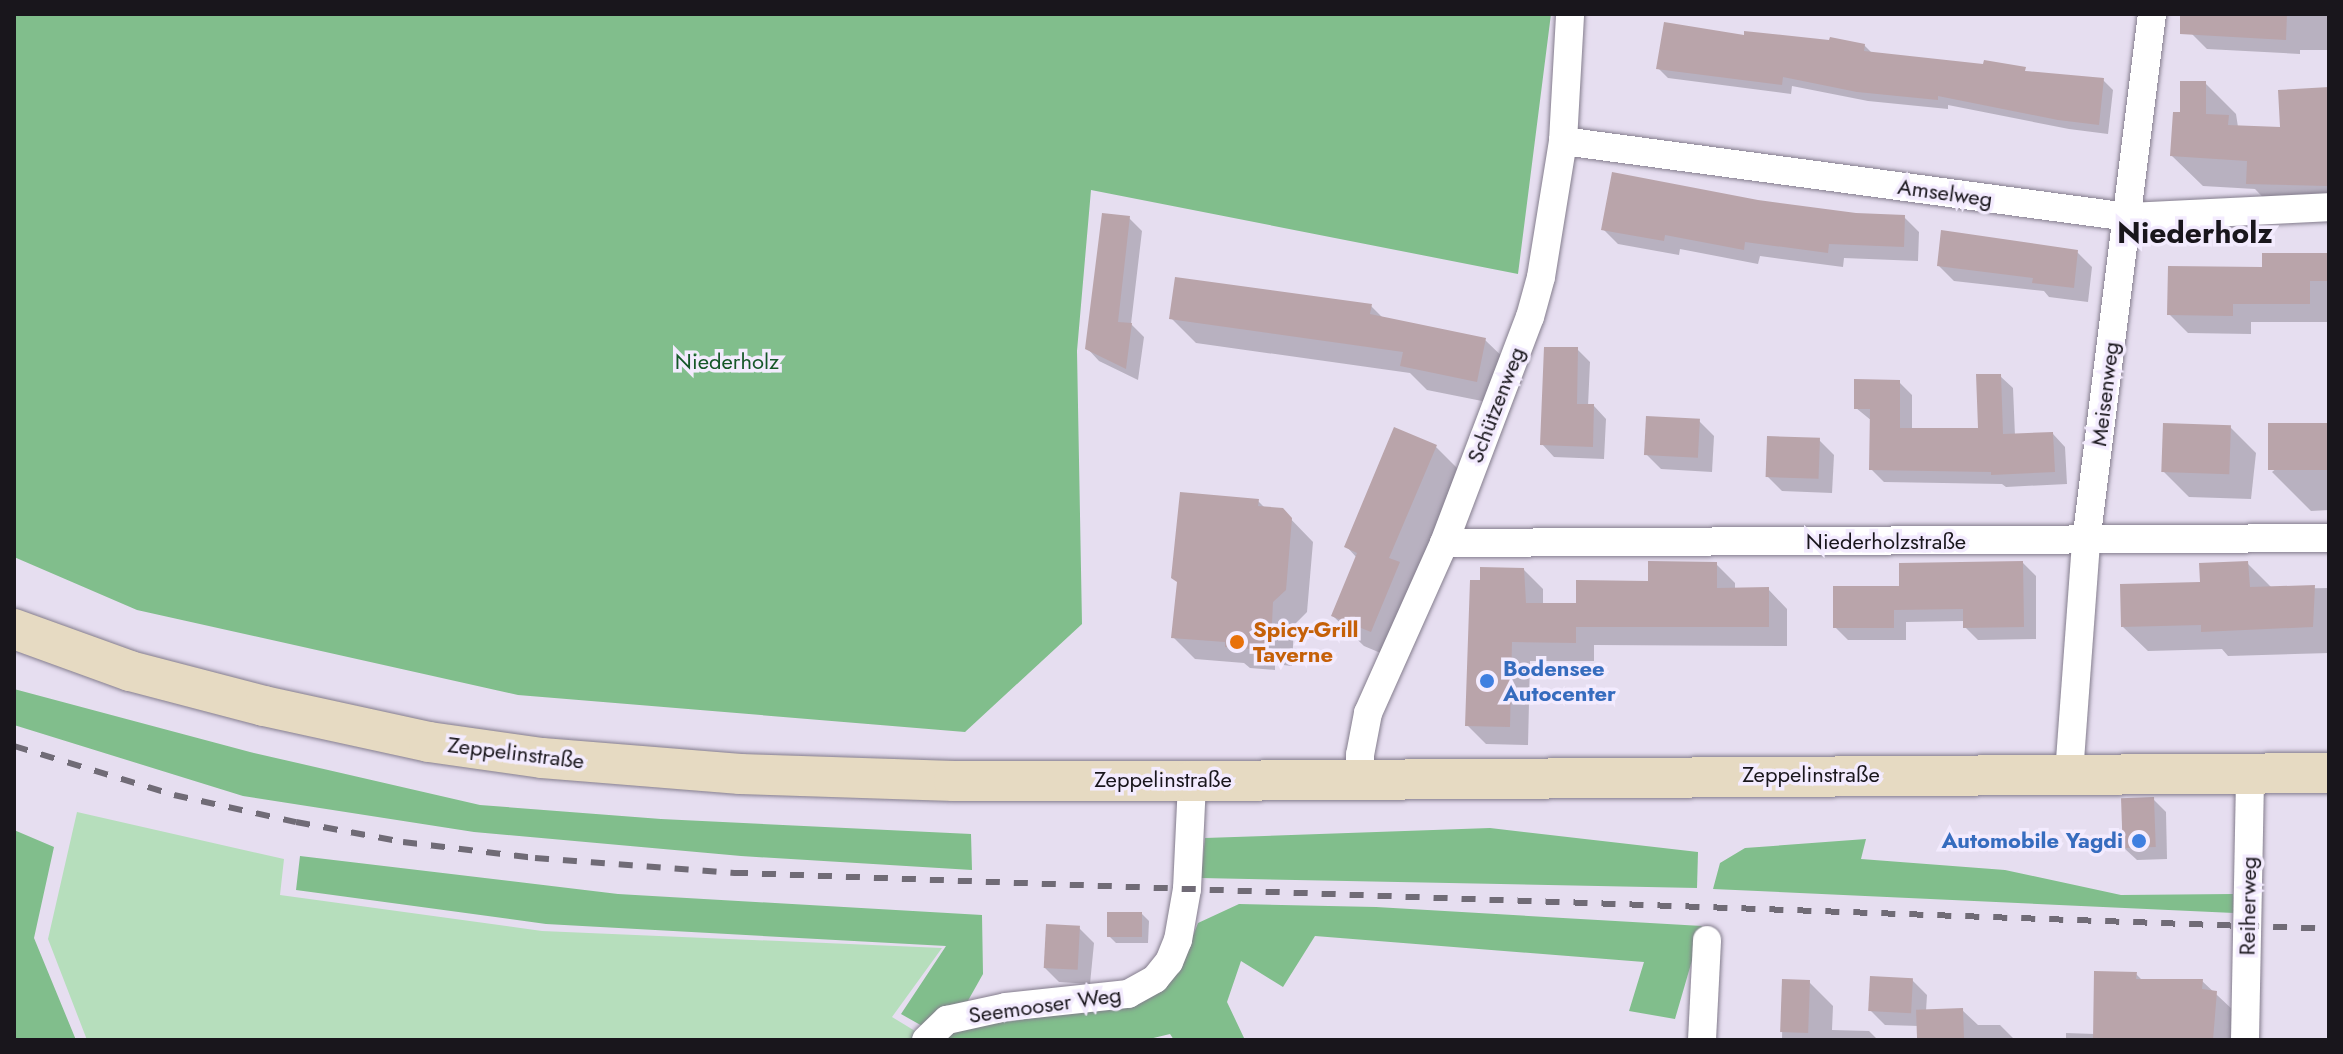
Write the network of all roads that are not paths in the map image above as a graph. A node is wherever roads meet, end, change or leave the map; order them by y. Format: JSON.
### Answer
{"nodes":[{"id":1,"x":1570,"y":14,"type":"edge"},
{"id":2,"x":2152,"y":14,"type":"edge"},
{"id":3,"x":1563,"y":141,"type":"junction"},
{"id":4,"x":2329,"y":207,"type":"edge"},
{"id":5,"x":2128,"y":217,"type":"junction"},
{"id":6,"x":2329,"y":538,"type":"edge"},
{"id":7,"x":2086,"y":542,"type":"junction"},
{"id":8,"x":1444,"y":543,"type":"junction"},
{"id":9,"x":14,"y":629,"type":"edge"},
{"id":10,"x":2250,"y":772,"type":"junction"},
{"id":11,"x":2329,"y":773,"type":"edge"},
{"id":12,"x":2069,"y":774,"type":"junction"},
{"id":13,"x":1360,"y":779,"type":"junction"},
{"id":14,"x":1192,"y":781,"type":"junction"},
{"id":15,"x":1707,"y":940,"type":"dead end"},
{"id":16,"x":926,"y":1040,"type":"edge"},
{"id":17,"x":1702,"y":1040,"type":"edge"},
{"id":18,"x":2245,"y":1040,"type":"edge"}],
"edges":[{"from":1,"to":3,"type":"street","name":"Schützenweg"},
{"from":2,"to":5,"type":"street","name":"Meisenweg"},
{"from":3,"to":5,"type":"street","name":"Amselweg"},
{"from":3,"to":8,"type":"street","name":"Schützenweg"},
{"from":4,"to":5,"type":"street","name":"Amselweg"},
{"from":5,"to":7,"type":"street","name":"Meisenweg"},
{"from":6,"to":7,"type":"street","name":"Niederholzstraße"},
{"from":7,"to":8,"type":"street","name":"Niederholzstraße"},
{"from":7,"to":12,"type":"street","name":"Meisenweg"},
{"from":8,"to":13,"type":"street","name":"Schützenweg"},
{"from":9,"to":14,"type":"main road","name":"Zeppelinstraße"},
{"from":10,"to":11,"type":"main road","name":"Zeppelinstraße"},
{"from":10,"to":12,"type":"main road","name":"Zeppelinstraße"},
{"from":10,"to":18,"type":"street","name":"Reiherweg"},
{"from":12,"to":13,"type":"main road","name":"Zeppelinstraße"},
{"from":13,"to":14,"type":"main road","name":"Zeppelinstraße"},
{"from":14,"to":16,"type":"street","name":"Seemooser Weg"},
{"from":15,"to":17,"type":"street"}]}
